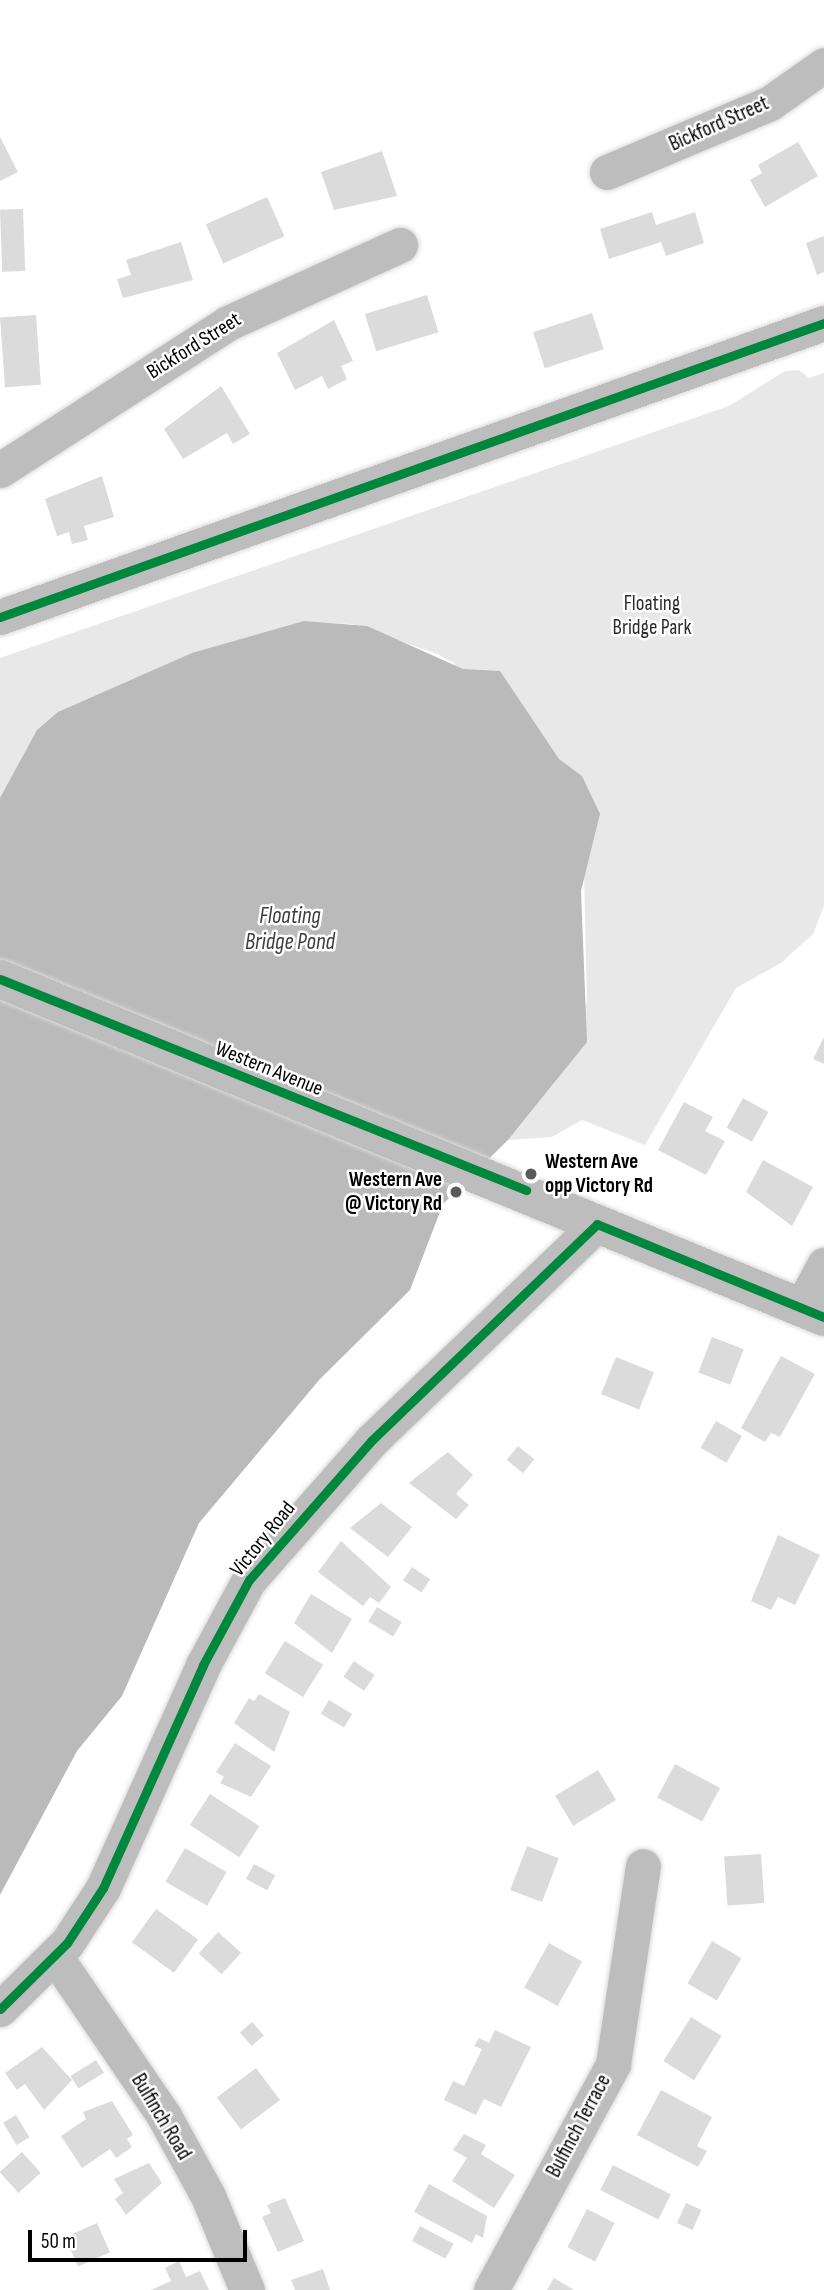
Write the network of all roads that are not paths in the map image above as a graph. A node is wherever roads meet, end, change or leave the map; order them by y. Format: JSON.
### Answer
{"nodes":[{"id":1,"x":824,"y":65,"type":"edge"},
{"id":2,"x":607,"y":172,"type":"dead end"},
{"id":3,"x":400,"y":245,"type":"dead end"},
{"id":4,"x":824,"y":323,"type":"edge"},
{"id":5,"x":0,"y":470,"type":"edge"},
{"id":6,"x":0,"y":617,"type":"edge"},
{"id":7,"x":0,"y":979,"type":"edge"},
{"id":8,"x":597,"y":1223,"type":"junction"},
{"id":9,"x":824,"y":1265,"type":"edge"},
{"id":10,"x":813,"y":1312,"type":"edge"},
{"id":11,"x":643,"y":1866,"type":"dead end"},
{"id":12,"x":55,"y":1956,"type":"junction"},
{"id":13,"x":0,"y":2009,"type":"edge"},
{"id":14,"x":247,"y":2290,"type":"edge"},
{"id":15,"x":491,"y":2290,"type":"edge"}],
"edges":[{"from":1,"to":2,"type":"street","name":"Bickford Street"},
{"from":3,"to":5,"type":"street","name":"Bickford Street"},
{"from":4,"to":6,"type":"street"},
{"from":7,"to":8,"type":"main road","name":"Western Avenue"},
{"from":8,"to":10,"type":"main road","name":"Western Avenue"},
{"from":8,"to":12,"type":"street","name":"Victory Road"},
{"from":9,"to":10,"type":"street"},
{"from":11,"to":15,"type":"street","name":"Bulfinch Terrace"},
{"from":12,"to":13,"type":"street","name":"Victory Road"},
{"from":12,"to":14,"type":"street","name":"Bulfinch Road"}]}
